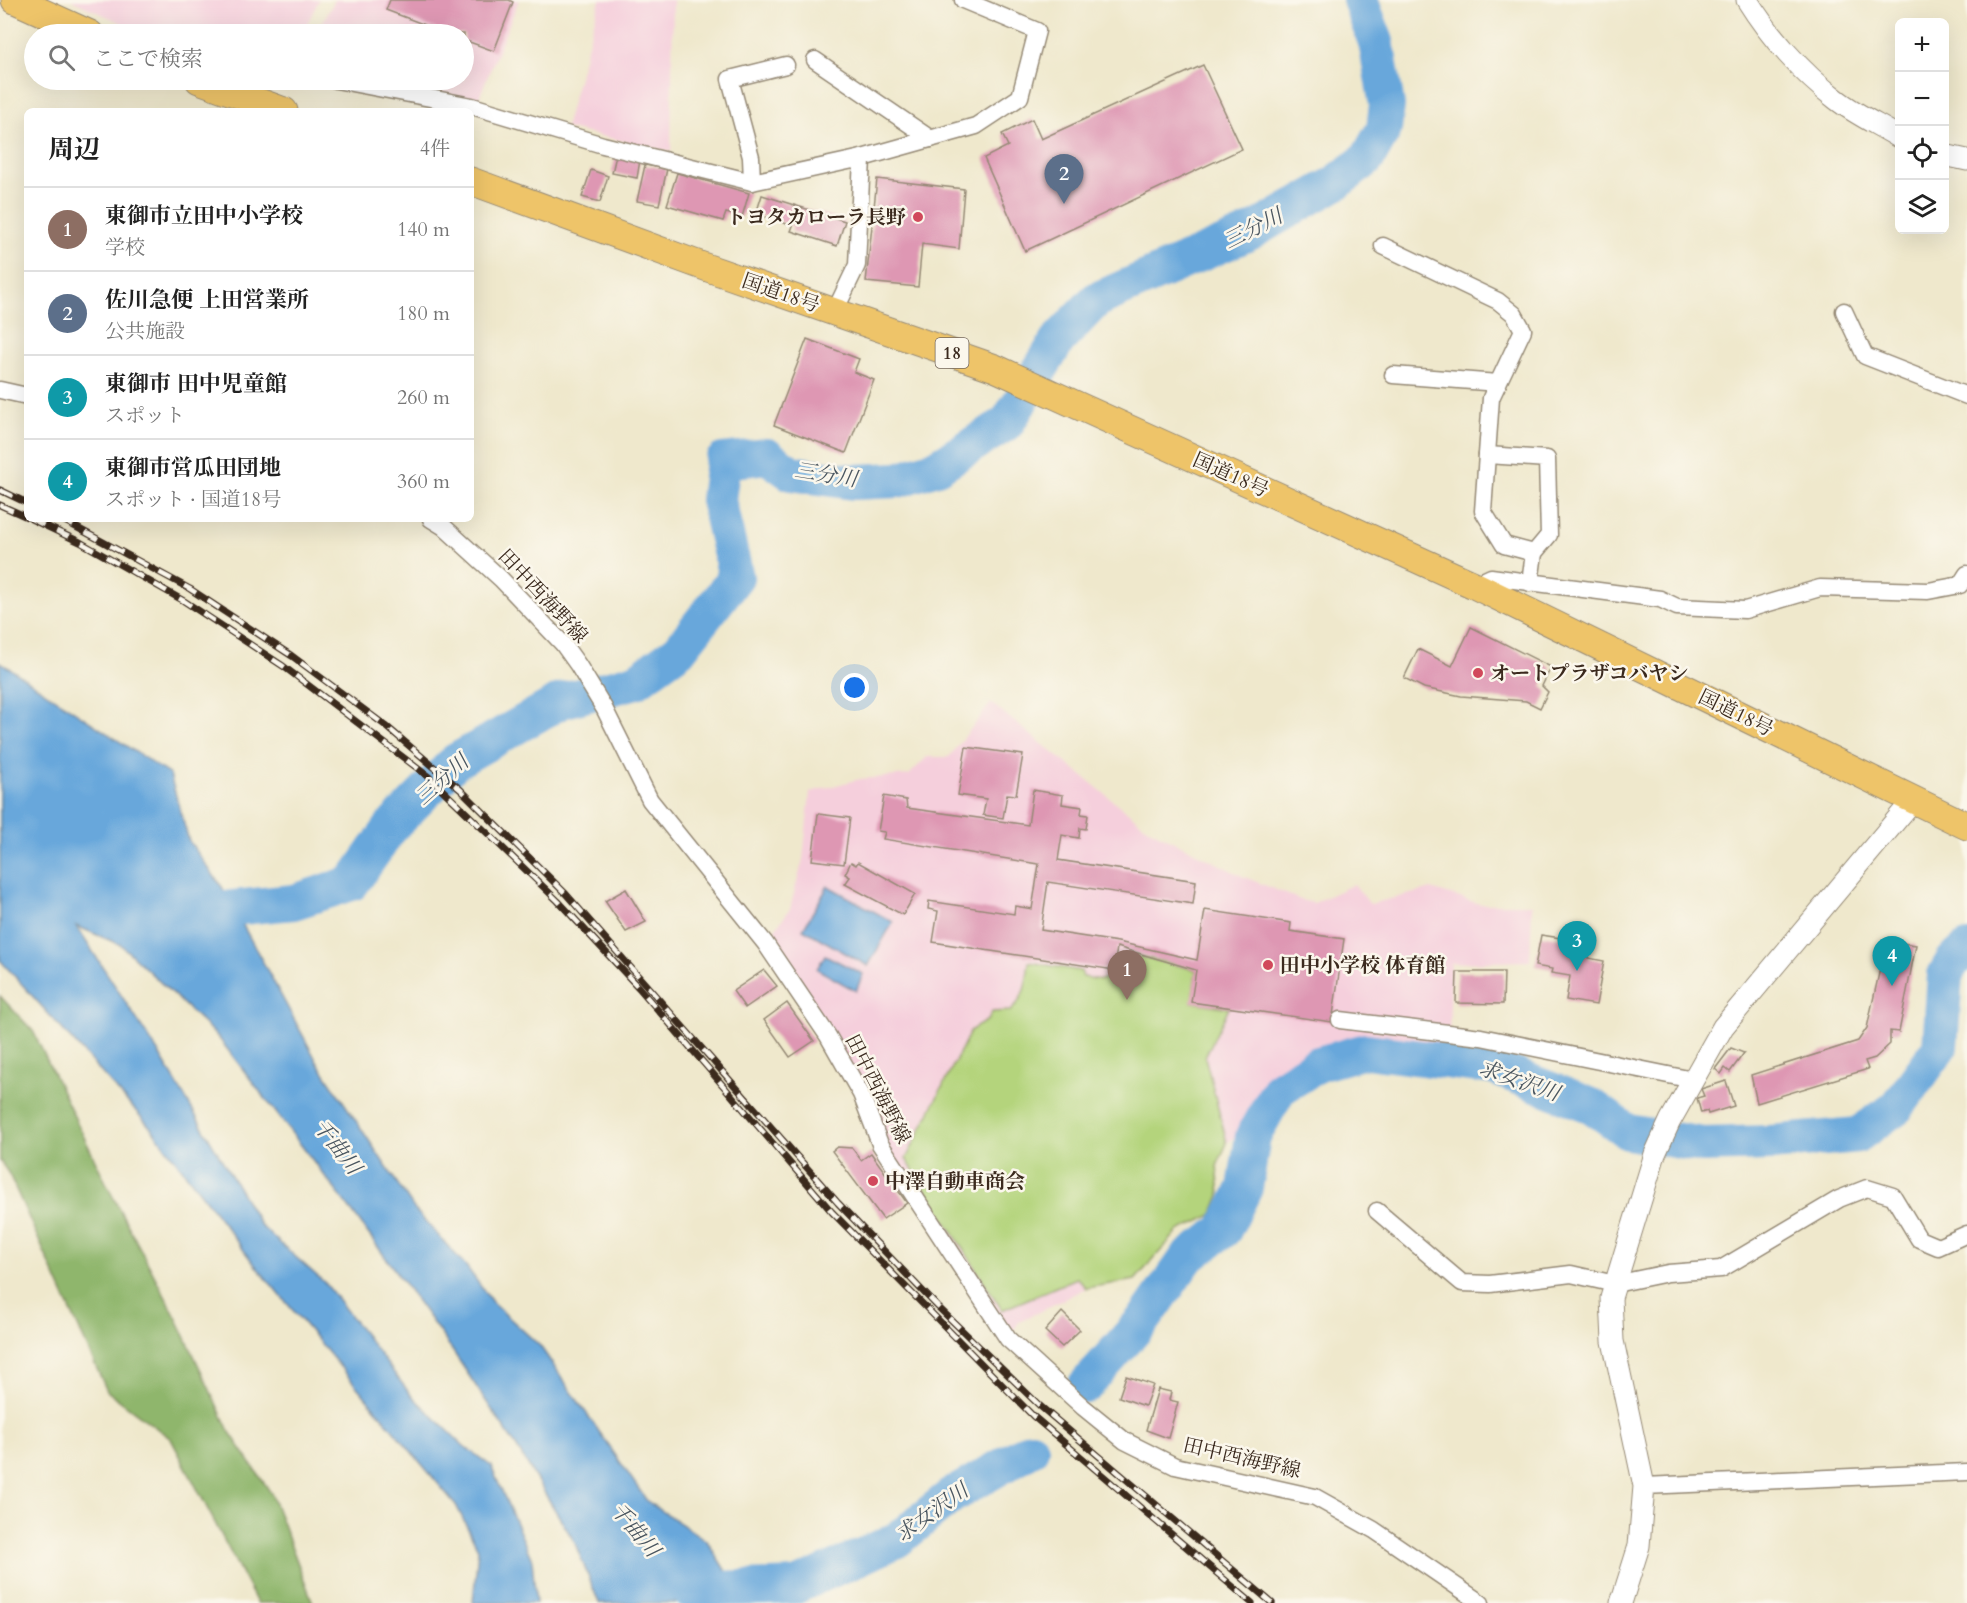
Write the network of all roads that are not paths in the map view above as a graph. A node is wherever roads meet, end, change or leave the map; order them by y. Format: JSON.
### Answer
{"nodes":[{"id":1,"x":15,"y":0,"type":"edge"},
{"id":2,"x":963,"y":0,"type":"edge"},
{"id":3,"x":1747,"y":0,"type":"edge"},
{"id":4,"x":68,"y":24,"type":"edge"},
{"id":5,"x":815,"y":60,"type":"dead end"},
{"id":6,"x":786,"y":65,"type":"dead end"},
{"id":7,"x":232,"y":90,"type":"edge"},
{"id":8,"x":388,"y":90,"type":"edge"},
{"id":9,"x":277,"y":108,"type":"edge"},
{"id":10,"x":1895,"y":136,"type":"edge"},
{"id":11,"x":931,"y":138,"type":"junction"},
{"id":12,"x":1949,"y":156,"type":"edge"},
{"id":13,"x":862,"y":158,"type":"junction"},
{"id":14,"x":1967,"y":160,"type":"edge"},
{"id":15,"x":474,"y":182,"type":"edge"},
{"id":16,"x":752,"y":182,"type":"junction"},
{"id":17,"x":1383,"y":246,"type":"dead end"},
{"id":18,"x":835,"y":311,"type":"junction"},
{"id":19,"x":1844,"y":311,"type":"dead end"},
{"id":20,"x":1393,"y":375,"type":"dead end"},
{"id":21,"x":1498,"y":383,"type":"junction"},
{"id":22,"x":0,"y":390,"type":"edge"},
{"id":23,"x":24,"y":395,"type":"edge"},
{"id":24,"x":1967,"y":396,"type":"edge"},
{"id":25,"x":1487,"y":455,"type":"junction"},
{"id":26,"x":436,"y":522,"type":"edge"},
{"id":27,"x":1534,"y":553,"type":"junction"},
{"id":28,"x":1967,"y":574,"type":"edge"},
{"id":29,"x":1530,"y":583,"type":"junction"},
{"id":30,"x":1474,"y":585,"type":"junction"},
{"id":31,"x":1914,"y":799,"type":"junction"},
{"id":32,"x":1967,"y":826,"type":"edge"},
{"id":33,"x":1340,"y":1020,"type":"dead end"},
{"id":34,"x":1693,"y":1080,"type":"junction"},
{"id":35,"x":1377,"y":1212,"type":"dead end"},
{"id":36,"x":1967,"y":1234,"type":"edge"},
{"id":37,"x":1615,"y":1284,"type":"junction"},
{"id":38,"x":1967,"y":1472,"type":"edge"},
{"id":39,"x":1644,"y":1486,"type":"junction"},
{"id":40,"x":1481,"y":1603,"type":"edge"},
{"id":41,"x":1621,"y":1603,"type":"edge"}],
"edges":[{"from":1,"to":4,"type":"highway"},
{"from":2,"to":11,"type":"street"},
{"from":3,"to":10,"type":"street"},
{"from":5,"to":11,"type":"street"},
{"from":6,"to":16,"type":"street"},
{"from":7,"to":9,"type":"highway"},
{"from":8,"to":16,"type":"street"},
{"from":11,"to":13,"type":"street"},
{"from":12,"to":14,"type":"street"},
{"from":13,"to":16,"type":"street"},
{"from":13,"to":18,"type":"street"},
{"from":15,"to":18,"type":"highway","name":"国道18号","number":"18"},
{"from":17,"to":21,"type":"street"},
{"from":18,"to":30,"type":"highway","name":"国道18号","number":"18"},
{"from":19,"to":24,"type":"street"},
{"from":20,"to":21,"type":"street"},
{"from":21,"to":25,"type":"street"},
{"from":22,"to":23,"type":"street"},
{"from":25,"to":27,"type":"street"},
{"from":25,"to":27,"type":"street"},
{"from":26,"to":40,"type":"street","name":"田中西海野線"},
{"from":27,"to":29,"type":"street"},
{"from":28,"to":29,"type":"street"},
{"from":29,"to":30,"type":"street"},
{"from":30,"to":31,"type":"highway","name":"国道18号","number":"18"},
{"from":31,"to":32,"type":"highway","name":"国道18号","number":"18"},
{"from":31,"to":34,"type":"street"},
{"from":33,"to":34,"type":"street"},
{"from":34,"to":37,"type":"street"},
{"from":35,"to":37,"type":"street"},
{"from":36,"to":37,"type":"street"},
{"from":37,"to":39,"type":"street"},
{"from":38,"to":39,"type":"street"},
{"from":39,"to":41,"type":"street"}]}
